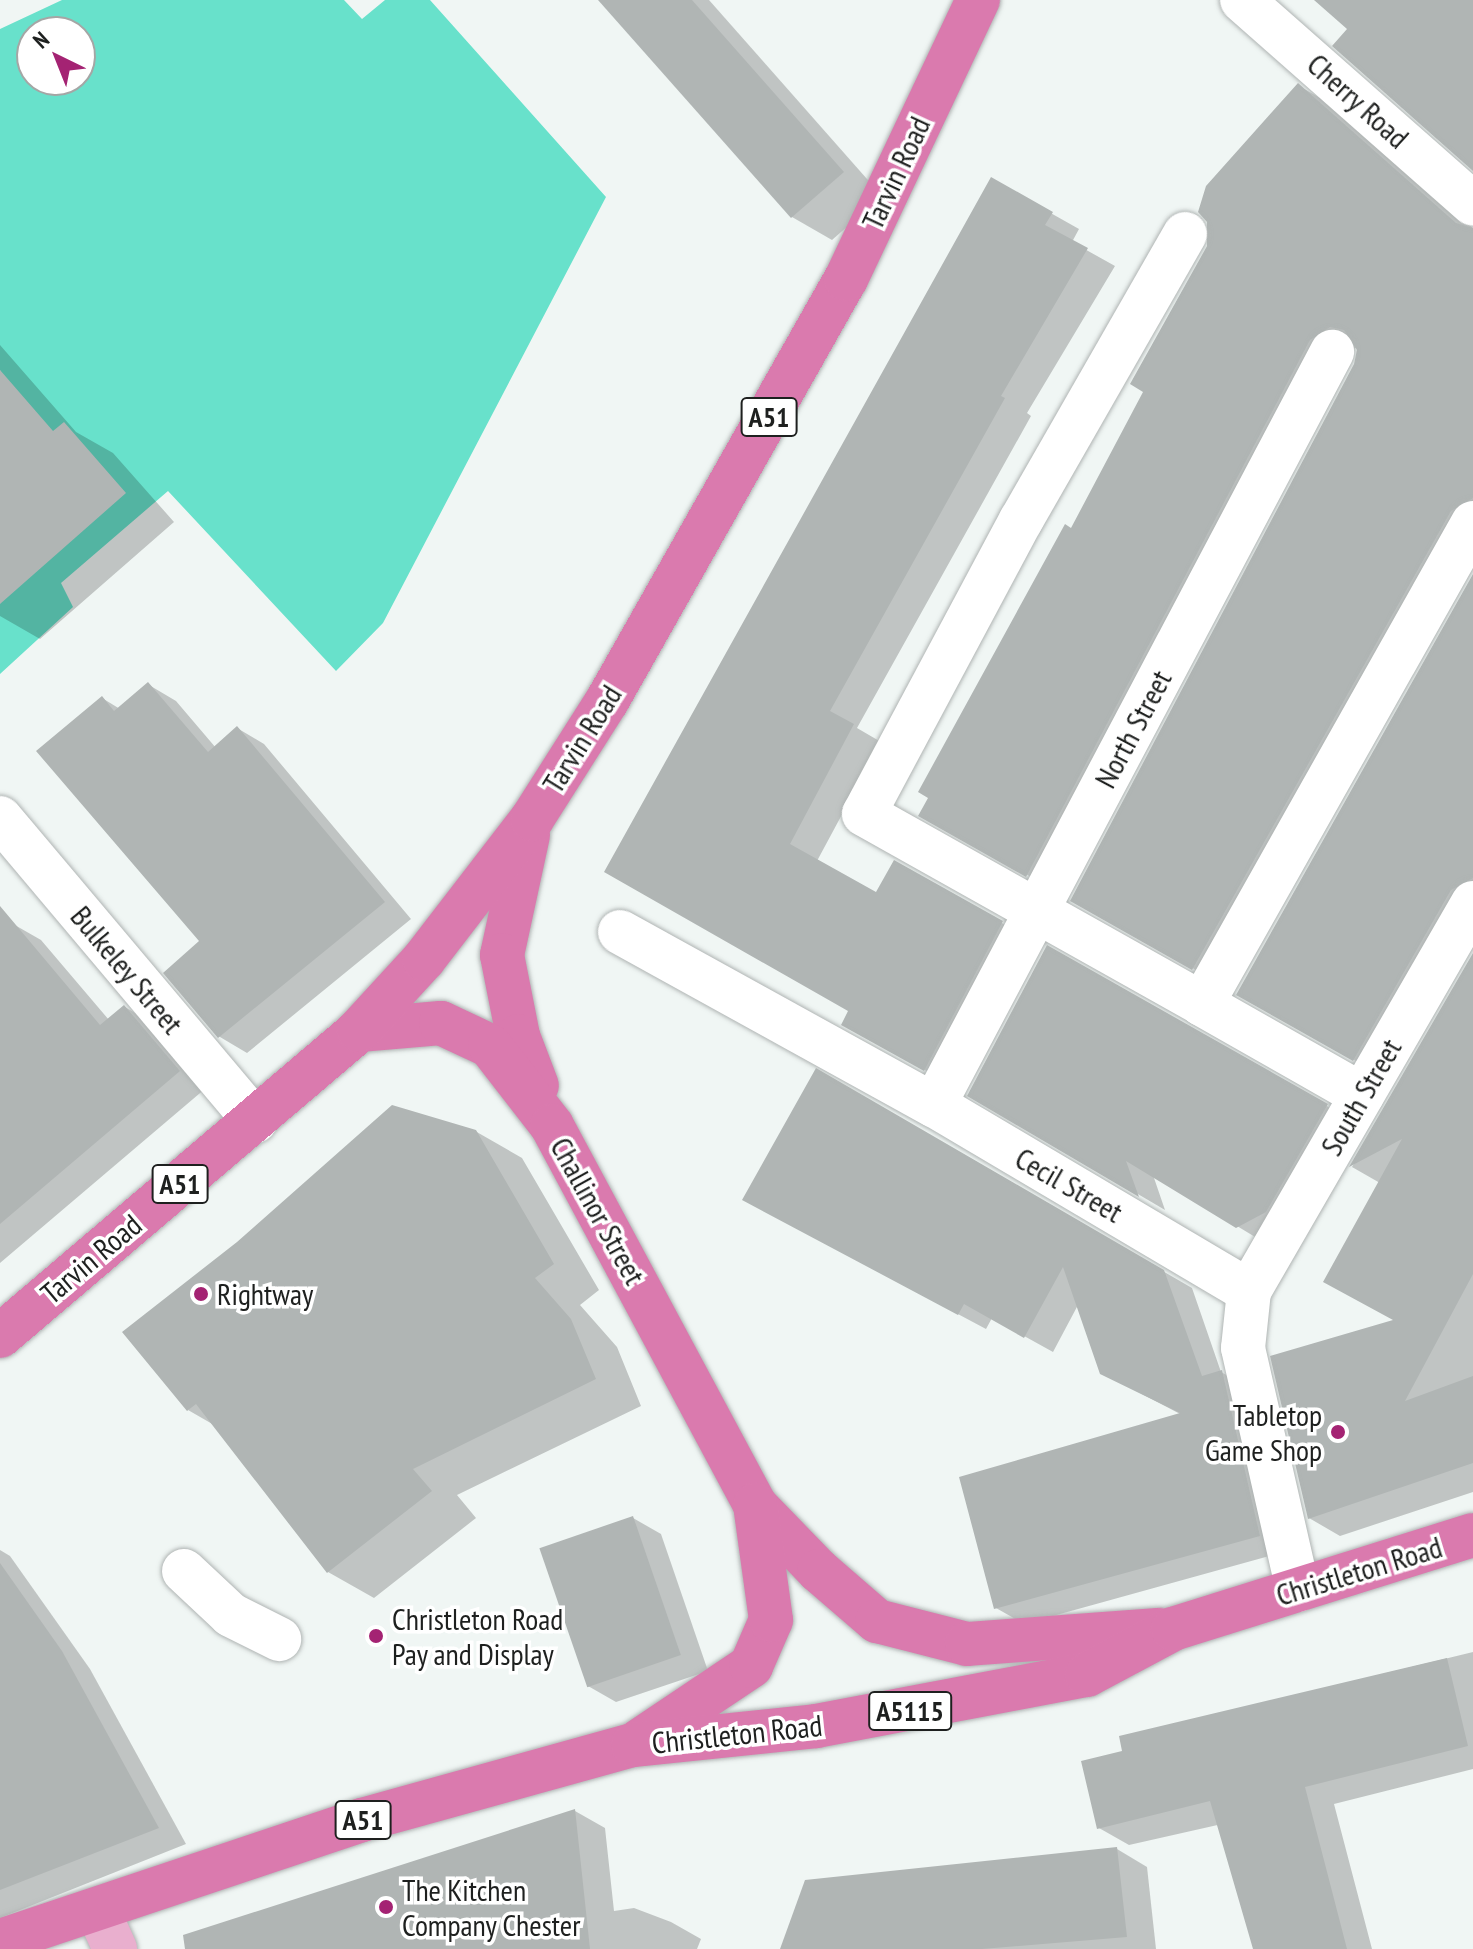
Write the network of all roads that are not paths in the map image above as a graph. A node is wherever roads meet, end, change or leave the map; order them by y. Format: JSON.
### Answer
{"nodes":[{"id":1,"x":978,"y":0,"type":"edge"},
{"id":2,"x":1242,"y":0,"type":"edge"},
{"id":3,"x":1473,"y":204,"type":"edge"},
{"id":4,"x":1185,"y":234,"type":"dead end"},
{"id":5,"x":1332,"y":352,"type":"dead end"},
{"id":6,"x":1473,"y":523,"type":"edge"},
{"id":7,"x":0,"y":818,"type":"edge"},
{"id":8,"x":532,"y":819,"type":"junction"},
{"id":9,"x":1473,"y":903,"type":"edge"},
{"id":10,"x":1037,"y":910,"type":"junction"},
{"id":11,"x":620,"y":932,"type":"dead end"},
{"id":12,"x":1202,"y":1004,"type":"junction"},
{"id":13,"x":359,"y":1030,"type":"junction"},
{"id":14,"x":1362,"y":1095,"type":"junction"},
{"id":15,"x":934,"y":1105,"type":"junction"},
{"id":16,"x":255,"y":1121,"type":"junction"},
{"id":17,"x":552,"y":1126,"type":"junction"},
{"id":18,"x":1249,"y":1291,"type":"junction"},
{"id":19,"x":0,"y":1336,"type":"edge"},
{"id":20,"x":755,"y":1505,"type":"junction"},
{"id":21,"x":1473,"y":1535,"type":"edge"},
{"id":22,"x":184,"y":1571,"type":"dead end"},
{"id":23,"x":1298,"y":1590,"type":"junction"},
{"id":24,"x":1173,"y":1629,"type":"junction"},
{"id":25,"x":279,"y":1639,"type":"dead end"},
{"id":26,"x":633,"y":1745,"type":"junction"},
{"id":27,"x":107,"y":1930,"type":"edge"},
{"id":28,"x":0,"y":1941,"type":"edge"}],
"edges":[{"from":1,"to":8,"type":"highway","name":"Tarvin Road","number":"A51"},
{"from":2,"to":3,"type":"street","name":"Cherry Road"},
{"from":4,"to":10,"type":"street"},
{"from":5,"to":10,"type":"street","name":"North Street"},
{"from":6,"to":12,"type":"street"},
{"from":7,"to":16,"type":"street","name":"Bulkeley Street"},
{"from":8,"to":13,"type":"highway","name":"Tarvin Road","number":"A51"},
{"from":8,"to":17,"type":"highway"},
{"from":9,"to":14,"type":"street","name":"South Street"},
{"from":10,"to":12,"type":"street"},
{"from":10,"to":15,"type":"street","name":"North Street"},
{"from":11,"to":15,"type":"street","name":"Cecil Street"},
{"from":12,"to":14,"type":"street"},
{"from":13,"to":16,"type":"highway","name":"Tarvin Road","number":"A51"},
{"from":13,"to":17,"type":"highway","name":"Challinor Street","number":"A51"},
{"from":14,"to":18,"type":"street","name":"South Street"},
{"from":15,"to":18,"type":"street","name":"Cecil Street"},
{"from":16,"to":19,"type":"highway","name":"Tarvin Road","number":"A51"},
{"from":17,"to":20,"type":"highway","name":"Challinor Street","number":"A51"},
{"from":18,"to":23,"type":"street"},
{"from":20,"to":24,"type":"highway","name":"Challinor Street","number":"A5115"},
{"from":20,"to":26,"type":"highway","name":"Challinor Street","number":"A51"},
{"from":21,"to":23,"type":"highway","name":"Christleton Road","number":"A5115"},
{"from":22,"to":25,"type":"street"},
{"from":23,"to":24,"type":"highway","name":"Christleton Road","number":"A5115"},
{"from":24,"to":26,"type":"highway","name":"Christleton Road","number":"A5115"},
{"from":26,"to":27,"type":"highway","name":"Christleton Road","number":"A51"},
{"from":27,"to":28,"type":"highway","name":"Christleton Road","number":"A51"}]}
